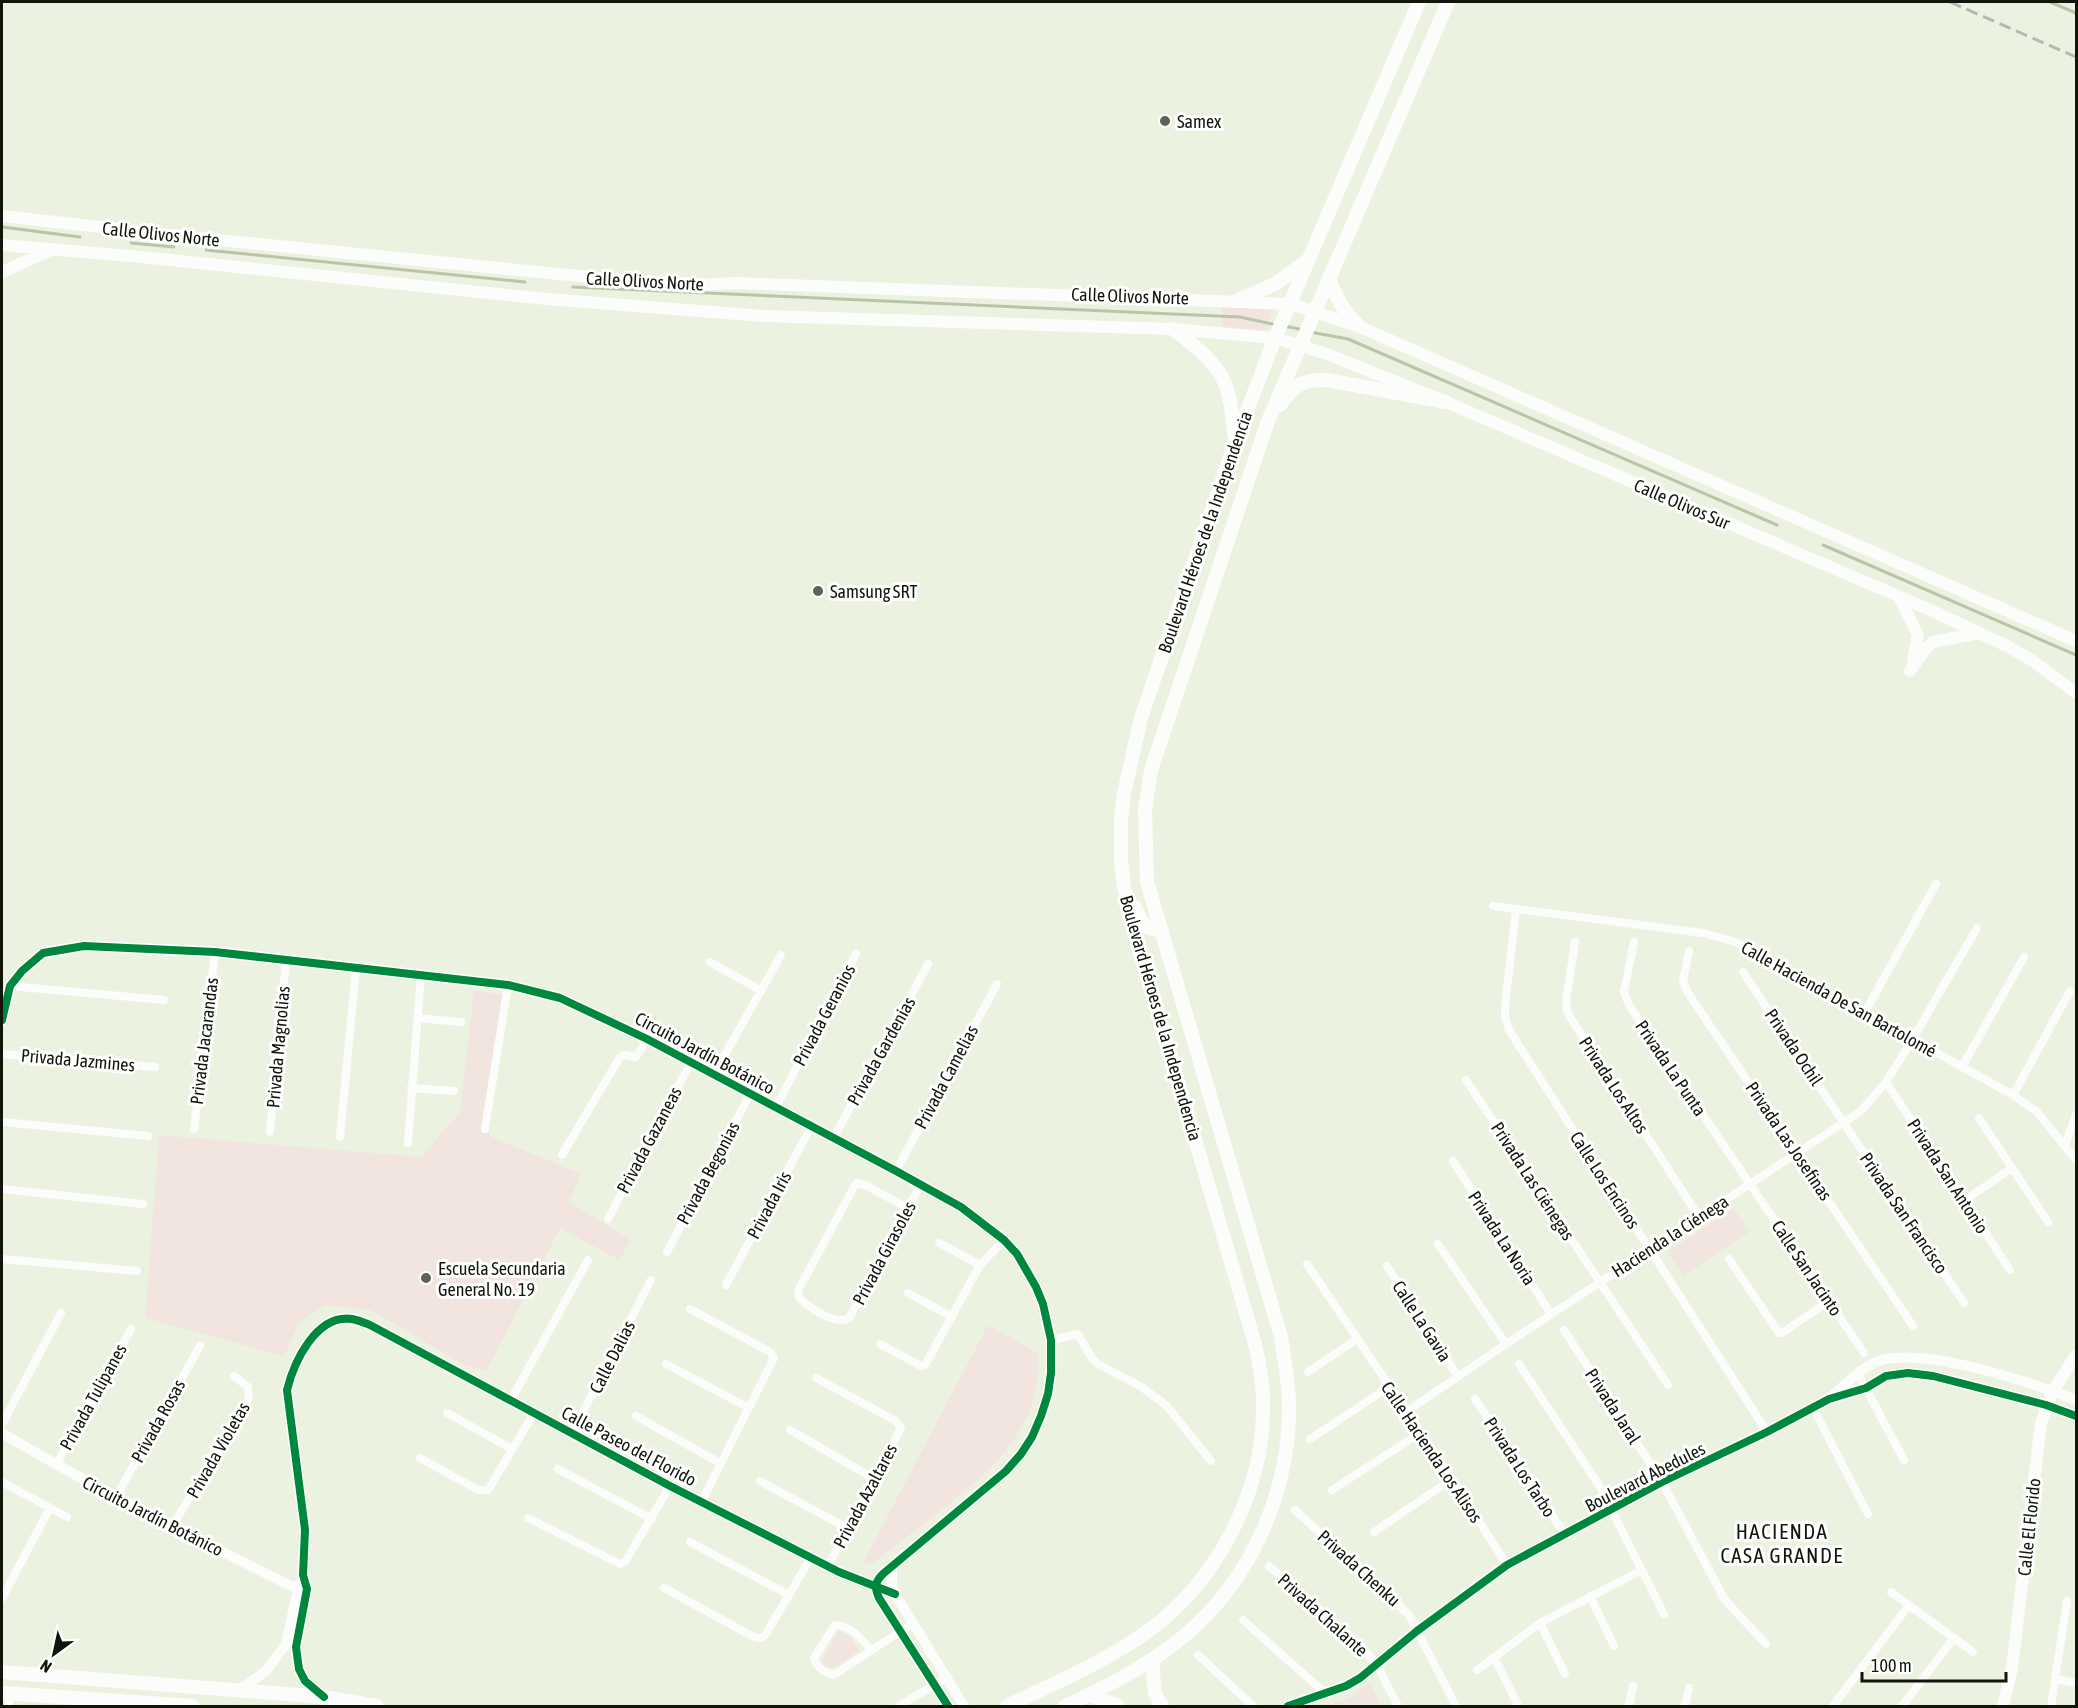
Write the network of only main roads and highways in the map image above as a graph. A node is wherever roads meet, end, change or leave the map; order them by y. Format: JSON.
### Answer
{"nodes":[{"id":1,"x":1419,"y":2,"type":"edge"},
{"id":2,"x":1448,"y":2,"type":"edge"},
{"id":3,"x":2,"y":216,"type":"edge"},
{"id":4,"x":2,"y":245,"type":"edge"},
{"id":5,"x":54,"y":249,"type":"junction"},
{"id":6,"x":1309,"y":259,"type":"junction"},
{"id":7,"x":2,"y":272,"type":"edge"},
{"id":8,"x":1329,"y":277,"type":"junction"},
{"id":9,"x":1238,"y":300,"type":"junction"},
{"id":10,"x":1291,"y":304,"type":"junction"},
{"id":11,"x":1315,"y":311,"type":"junction"},
{"id":12,"x":1360,"y":327,"type":"junction"},
{"id":13,"x":1173,"y":329,"type":"junction"},
{"id":14,"x":1275,"y":338,"type":"junction"},
{"id":15,"x":1299,"y":345,"type":"junction"},
{"id":16,"x":1446,"y":402,"type":"junction"},
{"id":17,"x":1268,"y":421,"type":"junction"},
{"id":18,"x":1235,"y":442,"type":"junction"},
{"id":19,"x":1899,"y":597,"type":"junction"},
{"id":20,"x":1979,"y":633,"type":"junction"},
{"id":21,"x":1918,"y":635,"type":"junction"},
{"id":22,"x":2076,"y":641,"type":"edge"},
{"id":23,"x":1933,"y":642,"type":"junction"},
{"id":24,"x":2076,"y":693,"type":"edge"},
{"id":25,"x":1124,"y":887,"type":"junction"},
{"id":26,"x":1162,"y":930,"type":"junction"},
{"id":27,"x":2076,"y":1355,"type":"edge"},
{"id":28,"x":1152,"y":1660,"type":"junction"},
{"id":29,"x":4,"y":1671,"type":"edge"},
{"id":30,"x":1090,"y":1695,"type":"junction"},
{"id":31,"x":7,"y":1697,"type":"edge"},
{"id":32,"x":101,"y":1703,"type":"edge"},
{"id":33,"x":194,"y":1707,"type":"edge"},
{"id":34,"x":377,"y":1707,"type":"edge"},
{"id":35,"x":1007,"y":1707,"type":"edge"},
{"id":36,"x":1065,"y":1707,"type":"edge"},
{"id":37,"x":1118,"y":1707,"type":"edge"},
{"id":38,"x":1162,"y":1707,"type":"edge"},
{"id":39,"x":2003,"y":1707,"type":"edge"}],
"edges":[{"from":1,"to":6,"type":"main road","name":"Boulevard Héroes de la Independencia"},
{"from":2,"to":8,"type":"main road","name":"Boulevard Héroes de la Independencia"},
{"from":3,"to":9,"type":"main road","name":"Calle Olivos Norte"},
{"from":4,"to":5,"type":"main road","name":"Calle Olivos Norte"},
{"from":5,"to":7,"type":"main road"},
{"from":5,"to":13,"type":"main road","name":"Calle Olivos Norte"},
{"from":6,"to":9,"type":"main road"},
{"from":6,"to":10,"type":"main road","name":"Boulevard Héroes de la Independencia"},
{"from":8,"to":11,"type":"main road","name":"Boulevard Héroes de la Independencia"},
{"from":8,"to":12,"type":"main road"},
{"from":9,"to":10,"type":"main road","name":"Calle Olivos Norte"},
{"from":10,"to":11,"type":"main road","name":"Calle Olivos Sur"},
{"from":10,"to":14,"type":"main road","name":"Boulevard Héroes de la Independencia"},
{"from":11,"to":12,"type":"main road","name":"Calle Olivos Sur"},
{"from":11,"to":15,"type":"main road","name":"Boulevard Héroes de la Independencia"},
{"from":12,"to":22,"type":"main road","name":"Calle Olivos Sur"},
{"from":13,"to":14,"type":"main road","name":"Calle Olivos Norte"},
{"from":13,"to":18,"type":"main road"},
{"from":14,"to":15,"type":"main road","name":"Calle Olivos Sur"},
{"from":14,"to":18,"type":"main road","name":"Boulevard Héroes de la Independencia"},
{"from":15,"to":16,"type":"main road","name":"Calle Olivos Sur"},
{"from":15,"to":17,"type":"main road","name":"Boulevard Héroes de la Independencia"},
{"from":16,"to":17,"type":"main road"},
{"from":16,"to":19,"type":"main road","name":"Calle Olivos Sur"},
{"from":17,"to":26,"type":"main road","name":"Boulevard Héroes de la Independencia"},
{"from":18,"to":25,"type":"main road","name":"Boulevard Héroes de la Independencia"},
{"from":19,"to":20,"type":"main road","name":"Calle Olivos Sur"},
{"from":19,"to":21,"type":"main road"},
{"from":20,"to":23,"type":"main road"},
{"from":20,"to":24,"type":"main road","name":"Calle Olivos Sur"},
{"from":21,"to":23,"type":"main road"},
{"from":21,"to":23,"type":"main road"},
{"from":25,"to":26,"type":"main road"},
{"from":25,"to":35,"type":"main road","name":"Boulevard Héroes de la Independencia"},
{"from":26,"to":28,"type":"main road","name":"Boulevard Héroes de la Independencia"},
{"from":27,"to":39,"type":"main road","name":"Calle El Florido"},
{"from":28,"to":30,"type":"main road","name":"Boulevard Héroes de la Independencia"},
{"from":28,"to":38,"type":"main road"},
{"from":29,"to":34,"type":"main road"},
{"from":30,"to":36,"type":"main road","name":"Boulevard Héroes de la Independencia"},
{"from":30,"to":37,"type":"main road"},
{"from":31,"to":32,"type":"main road"},
{"from":32,"to":33,"type":"main road"}]}
